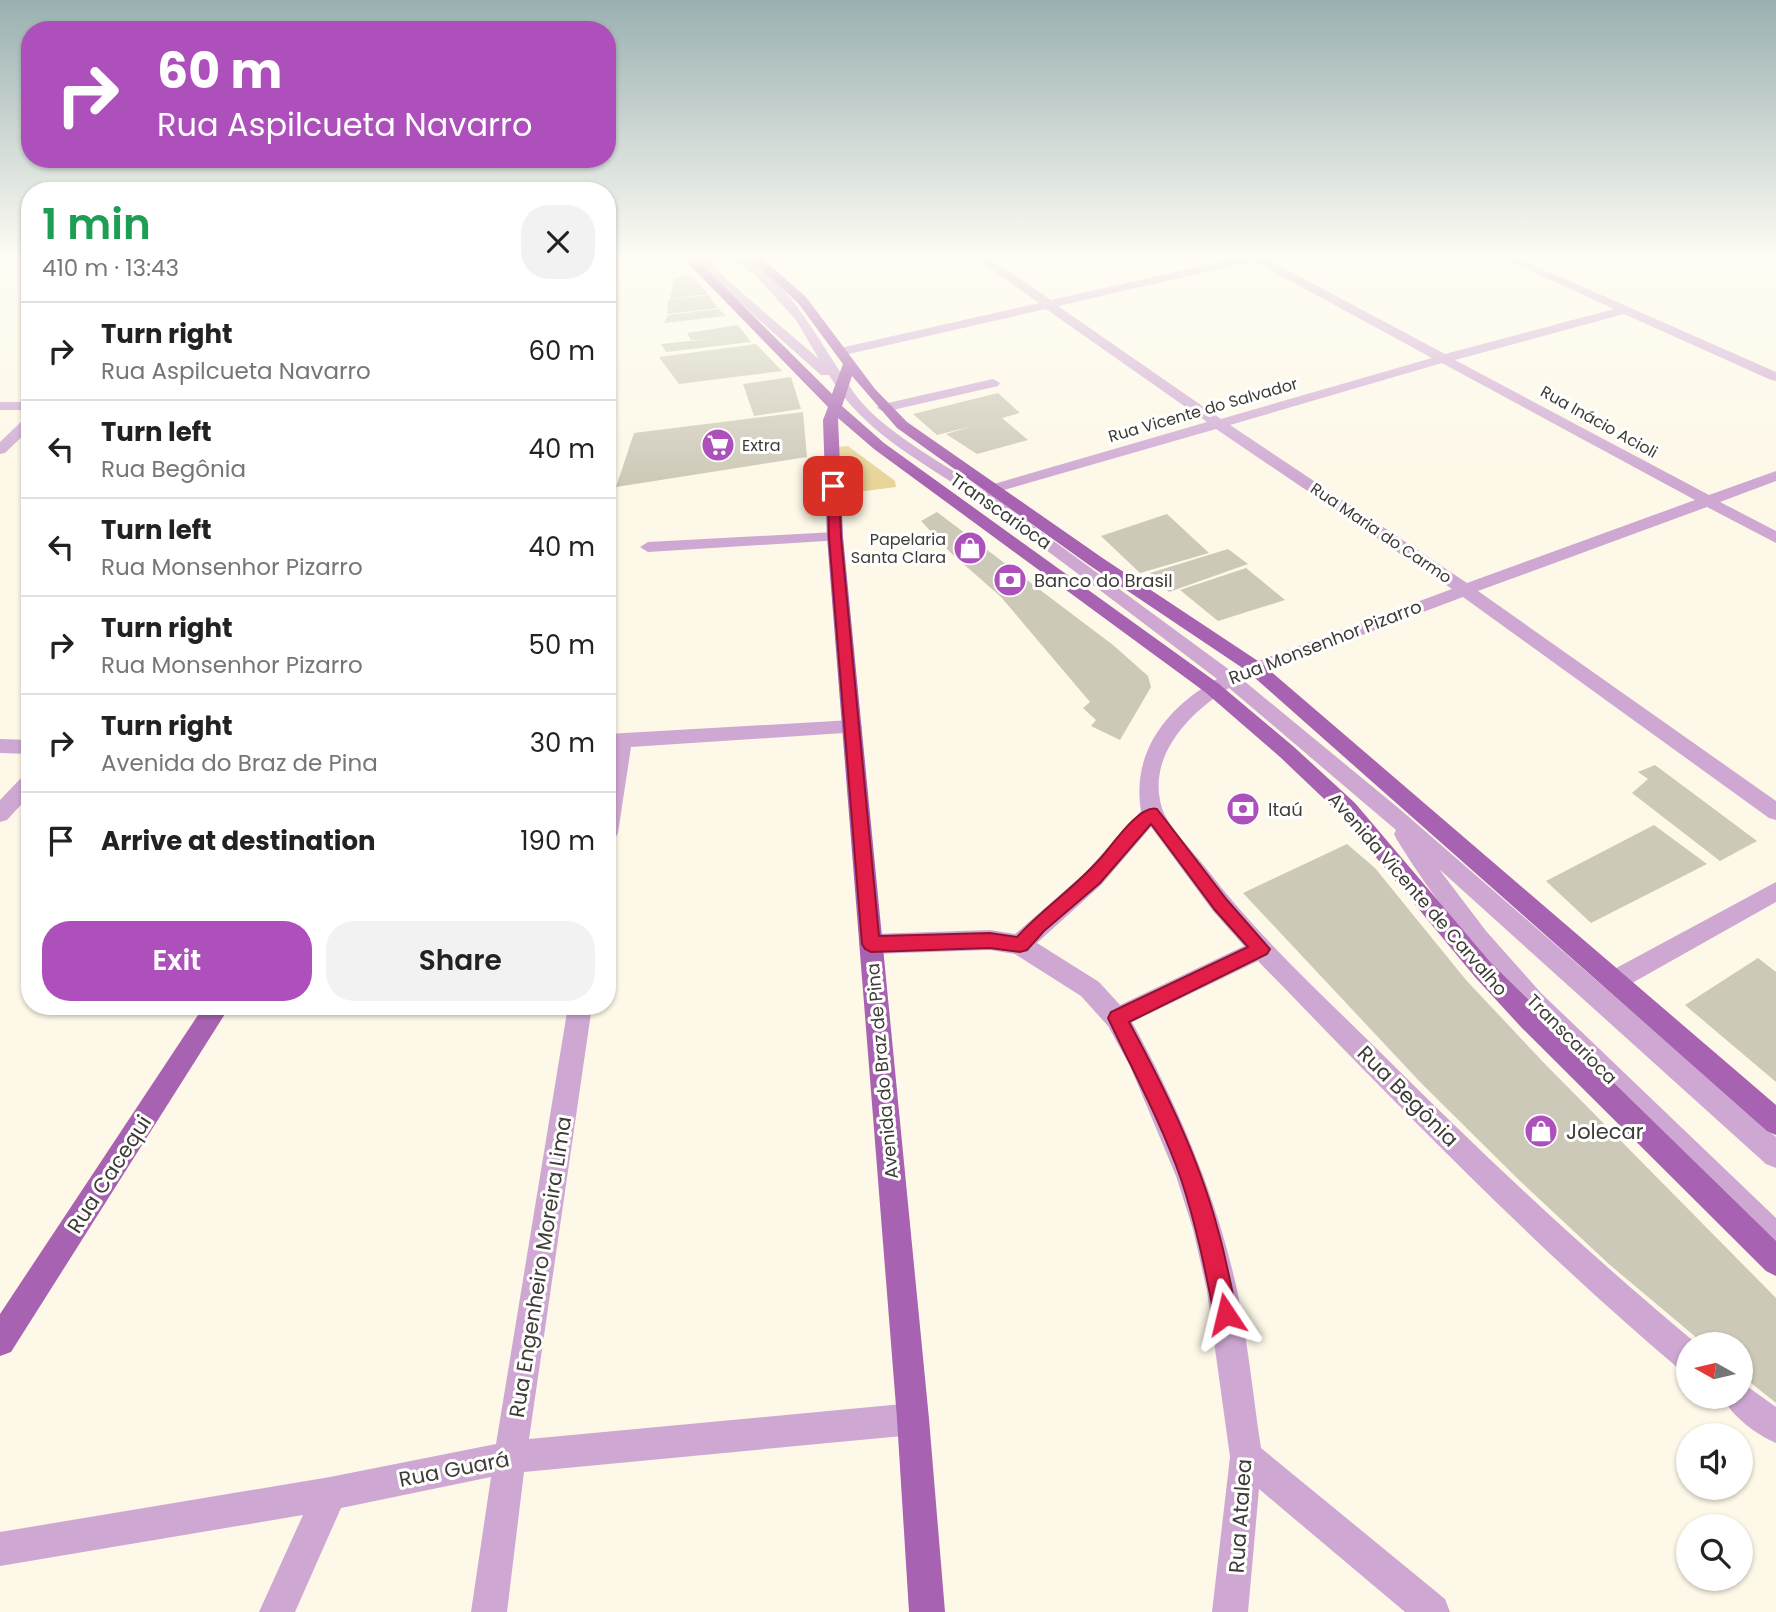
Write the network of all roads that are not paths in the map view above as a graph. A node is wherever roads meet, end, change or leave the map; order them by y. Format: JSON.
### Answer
{"nodes":[{"id":1,"x":770,"y":333,"type":"edge"},
{"id":2,"x":775,"y":333,"type":"edge"},
{"id":3,"x":808,"y":333,"type":"edge"},
{"id":4,"x":827,"y":333,"type":"edge"},
{"id":5,"x":943,"y":333,"type":"edge"},
{"id":6,"x":1090,"y":333,"type":"edge"},
{"id":7,"x":1399,"y":333,"type":"edge"},
{"id":8,"x":1539,"y":333,"type":"edge"},
{"id":9,"x":1678,"y":333,"type":"edge"},
{"id":10,"x":845,"y":358,"type":"junction"},
{"id":11,"x":1446,"y":358,"type":"junction"},
{"id":12,"x":1776,"y":377,"type":"edge"},
{"id":13,"x":993,"y":383,"type":"dead end"},
{"id":14,"x":837,"y":395,"type":"junction"},
{"id":15,"x":0,"y":406,"type":"edge"},
{"id":16,"x":21,"y":406,"type":"edge"},
{"id":17,"x":884,"y":408,"type":"junction"},
{"id":18,"x":1219,"y":424,"type":"junction"},
{"id":19,"x":21,"y":430,"type":"edge"},
{"id":20,"x":0,"y":450,"type":"edge"},
{"id":21,"x":1776,"y":476,"type":"edge"},
{"id":22,"x":992,"y":489,"type":"junction"},
{"id":23,"x":1707,"y":501,"type":"junction"},
{"id":24,"x":835,"y":537,"type":"junction"},
{"id":25,"x":1776,"y":538,"type":"edge"},
{"id":26,"x":648,"y":547,"type":"dead end"},
{"id":27,"x":1464,"y":589,"type":"junction"},
{"id":28,"x":1254,"y":667,"type":"junction"},
{"id":29,"x":1221,"y":683,"type":"junction"},
{"id":30,"x":852,"y":727,"type":"junction"},
{"id":31,"x":616,"y":740,"type":"edge"},
{"id":32,"x":0,"y":746,"type":"edge"},
{"id":33,"x":21,"y":747,"type":"edge"},
{"id":34,"x":21,"y":791,"type":"edge"},
{"id":35,"x":1776,"y":812,"type":"edge"},
{"id":36,"x":1152,"y":813,"type":"junction"},
{"id":37,"x":0,"y":814,"type":"edge"},
{"id":38,"x":1395,"y":817,"type":"junction"},
{"id":39,"x":1776,"y":891,"type":"edge"},
{"id":40,"x":871,"y":944,"type":"junction"},
{"id":41,"x":1020,"y":945,"type":"junction"},
{"id":42,"x":1261,"y":949,"type":"junction"},
{"id":43,"x":1616,"y":980,"type":"junction"},
{"id":44,"x":212,"y":1015,"type":"edge"},
{"id":45,"x":579,"y":1015,"type":"edge"},
{"id":46,"x":1117,"y":1018,"type":"junction"},
{"id":47,"x":1776,"y":1122,"type":"edge"},
{"id":48,"x":1776,"y":1154,"type":"edge"},
{"id":49,"x":1776,"y":1237,"type":"edge"},
{"id":50,"x":1776,"y":1261,"type":"edge"},
{"id":51,"x":0,"y":1341,"type":"edge"},
{"id":52,"x":1676,"y":1347,"type":"edge"},
{"id":53,"x":1754,"y":1409,"type":"edge"},
{"id":54,"x":913,"y":1419,"type":"junction"},
{"id":55,"x":1776,"y":1427,"type":"edge"},
{"id":56,"x":510,"y":1457,"type":"junction"},
{"id":57,"x":1246,"y":1457,"type":"junction"},
{"id":58,"x":330,"y":1494,"type":"junction"},
{"id":59,"x":0,"y":1549,"type":"edge"},
{"id":60,"x":277,"y":1612,"type":"edge"},
{"id":61,"x":489,"y":1612,"type":"edge"},
{"id":62,"x":927,"y":1612,"type":"edge"},
{"id":63,"x":1230,"y":1612,"type":"edge"},
{"id":64,"x":1432,"y":1612,"type":"edge"}],
"edges":[{"from":1,"to":14,"type":"main road"},
{"from":2,"to":14,"type":"street"},
{"from":3,"to":14,"type":"street"},
{"from":4,"to":10,"type":"main road"},
{"from":5,"to":10,"type":"street"},
{"from":6,"to":18,"type":"street","name":"Rua Maria do Carmo"},
{"from":7,"to":11,"type":"street","name":"Rua Inácio Acioli"},
{"from":8,"to":11,"type":"street","name":"Rua Vicente do Salvador"},
{"from":9,"to":12,"type":"street"},
{"from":10,"to":14,"type":"main road","name":"Avenida do Braz de Pina"},
{"from":10,"to":17,"type":"main road"},
{"from":11,"to":18,"type":"street","name":"Rua Vicente do Salvador"},
{"from":11,"to":23,"type":"street","name":"Rua Inácio Acioli"},
{"from":13,"to":17,"type":"street"},
{"from":14,"to":24,"type":"main road","name":"Avenida do Braz de Pina"},
{"from":14,"to":29,"type":"main road","name":"Avenida Vicente de Carvalho"},
{"from":15,"to":16,"type":"street"},
{"from":17,"to":22,"type":"main road"},
{"from":18,"to":22,"type":"street","name":"Rua Vicente do Salvador"},
{"from":18,"to":27,"type":"street","name":"Rua Maria do Carmo"},
{"from":19,"to":20,"type":"street"},
{"from":21,"to":23,"type":"street","name":"Rua Monsenhor Pizarro"},
{"from":22,"to":28,"type":"main road"},
{"from":23,"to":25,"type":"street","name":"Rua Inácio Acioli"},
{"from":23,"to":27,"type":"street","name":"Rua Monsenhor Pizarro"},
{"from":24,"to":26,"type":"street"},
{"from":24,"to":30,"type":"main road","name":"Avenida do Braz de Pina"},
{"from":27,"to":28,"type":"street","name":"Rua Monsenhor Pizarro"},
{"from":27,"to":35,"type":"street","name":"Rua Maria do Carmo"},
{"from":28,"to":29,"type":"street","name":"Rua Monsenhor Pizarro"},
{"from":28,"to":43,"type":"main road"},
{"from":29,"to":36,"type":"street","name":"Rua Monsenhor Pizarro"},
{"from":29,"to":38,"type":"street","name":"Transcarioca"},
{"from":29,"to":50,"type":"main road","name":"Avenida Vicente de Carvalho"},
{"from":30,"to":31,"type":"street"},
{"from":30,"to":40,"type":"main road","name":"Avenida do Braz de Pina"},
{"from":32,"to":33,"type":"street"},
{"from":34,"to":37,"type":"street"},
{"from":36,"to":41,"type":"street"},
{"from":36,"to":42,"type":"street","name":"Rua Begônia"},
{"from":38,"to":48,"type":"street","name":"Transcarioca"},
{"from":38,"to":49,"type":"street","name":"Transcarioca"},
{"from":39,"to":43,"type":"street"},
{"from":40,"to":41,"type":"street"},
{"from":40,"to":54,"type":"main road","name":"Avenida do Braz de Pina"},
{"from":41,"to":46,"type":"street","name":"Rua Atalea"},
{"from":42,"to":46,"type":"street"},
{"from":42,"to":52,"type":"street","name":"Rua Begônia"},
{"from":43,"to":47,"type":"main road"},
{"from":44,"to":51,"type":"main road","name":"Rua Cacequi"},
{"from":45,"to":56,"type":"street","name":"Rua Engenheiro Moreira Lima"},
{"from":46,"to":57,"type":"street","name":"Rua Atalea"},
{"from":53,"to":55,"type":"street"},
{"from":54,"to":56,"type":"street","name":"Rua Guará"},
{"from":54,"to":62,"type":"main road","name":"Avenida do Braz de Pina"},
{"from":56,"to":58,"type":"street","name":"Rua Guará"},
{"from":56,"to":61,"type":"street","name":"Rua Engenheiro Moreira Lima"},
{"from":57,"to":63,"type":"street","name":"Rua Atalea"},
{"from":57,"to":64,"type":"street"},
{"from":58,"to":59,"type":"street","name":"Rua Guará"},
{"from":58,"to":60,"type":"street"}]}
